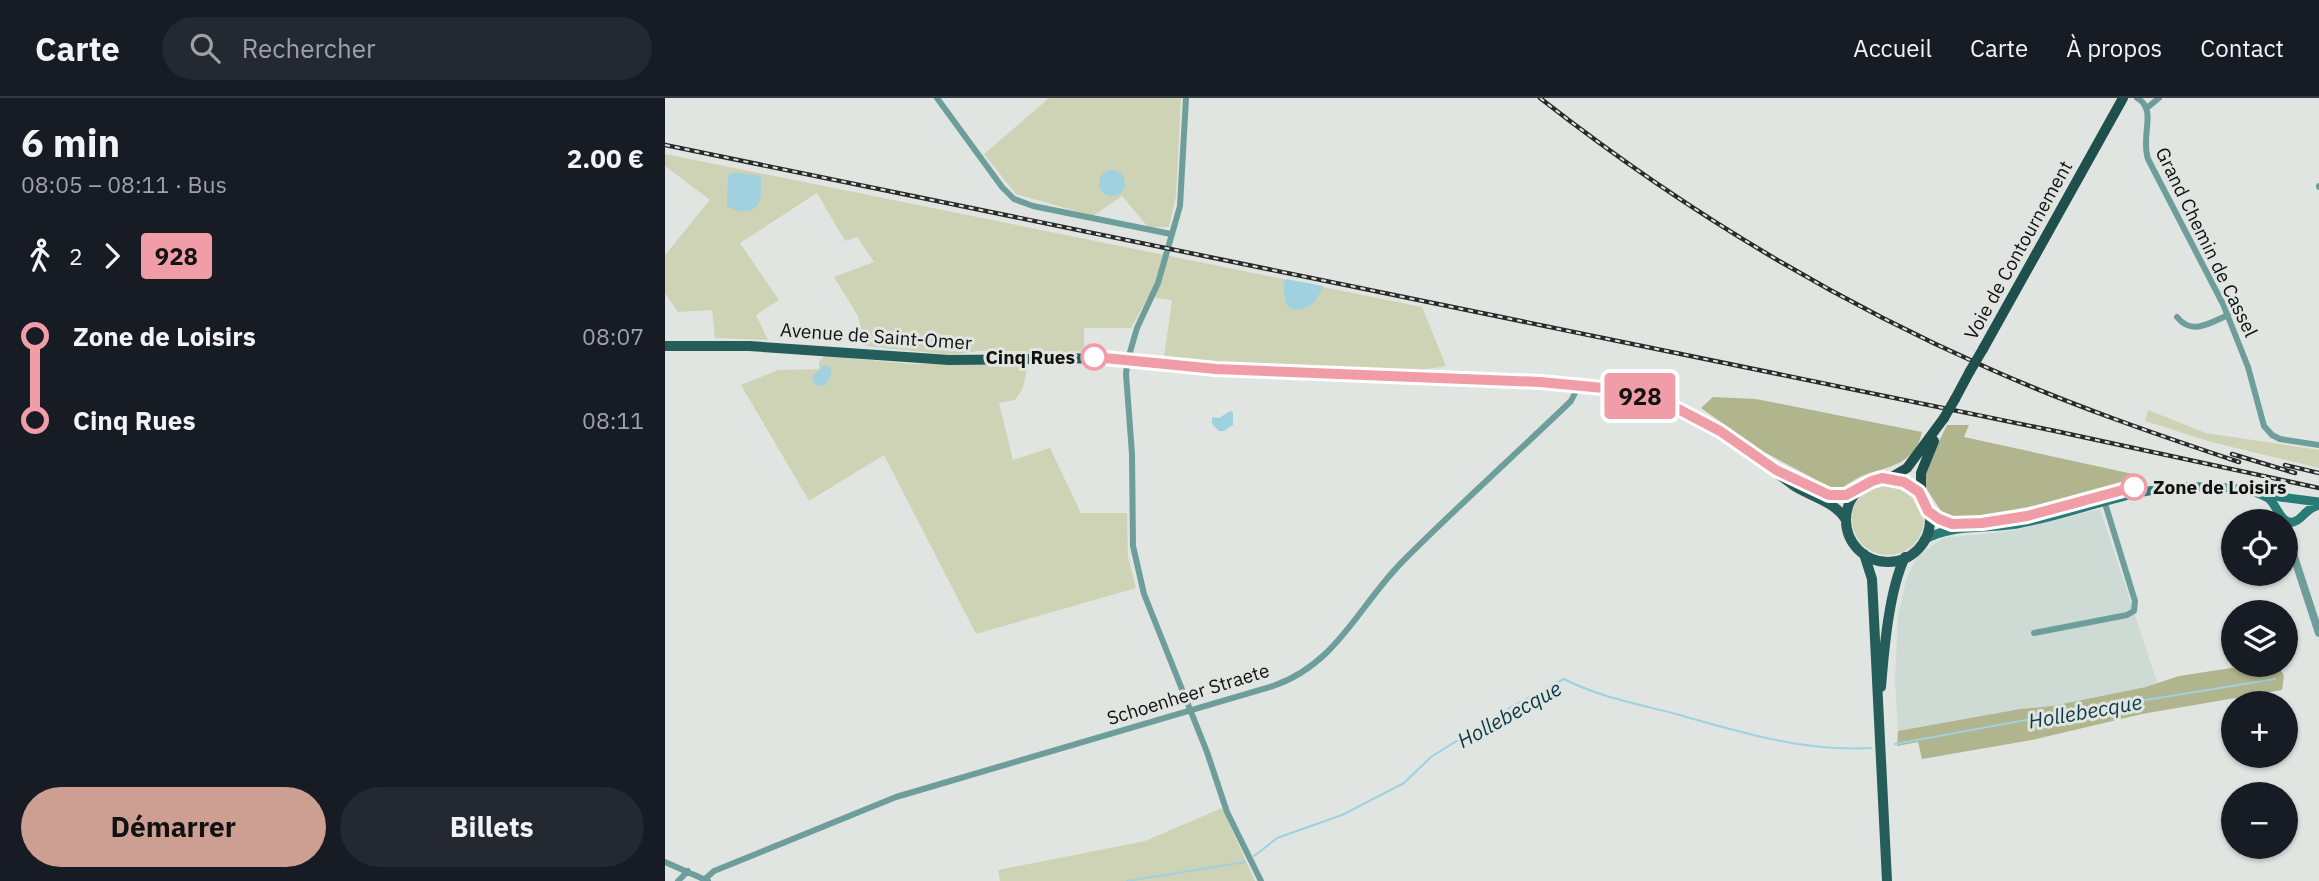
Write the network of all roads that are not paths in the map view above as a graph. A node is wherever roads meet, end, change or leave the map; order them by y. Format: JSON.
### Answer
{"nodes":[{"id":1,"x":937,"y":98,"type":"edge"},
{"id":2,"x":1186,"y":98,"type":"edge"},
{"id":3,"x":2123,"y":98,"type":"edge"},
{"id":4,"x":2137,"y":98,"type":"edge"},
{"id":5,"x":2159,"y":98,"type":"edge"},
{"id":6,"x":2148,"y":107,"type":"junction"},
{"id":7,"x":1171,"y":234,"type":"junction"},
{"id":8,"x":2228,"y":315,"type":"junction"},
{"id":9,"x":2176,"y":317,"type":"dead end"},
{"id":10,"x":665,"y":346,"type":"edge"},
{"id":11,"x":1128,"y":359,"type":"junction"},
{"id":12,"x":1579,"y":385,"type":"junction"},
{"id":13,"x":1944,"y":418,"type":"junction"},
{"id":14,"x":2319,"y":445,"type":"edge"},
{"id":15,"x":1776,"y":470,"type":"junction"},
{"id":16,"x":1890,"y":478,"type":"junction"},
{"id":17,"x":1859,"y":489,"type":"junction"},
{"id":18,"x":1921,"y":495,"type":"junction"},
{"id":19,"x":2103,"y":497,"type":"junction"},
{"id":20,"x":2293,"y":499,"type":"junction"},
{"id":21,"x":2319,"y":504,"type":"edge"},
{"id":22,"x":2276,"y":509,"type":"edge"},
{"id":23,"x":2282,"y":509,"type":"edge"},
{"id":24,"x":1928,"y":511,"type":"junction"},
{"id":25,"x":2303,"y":513,"type":"junction"},
{"id":26,"x":2298,"y":518,"type":"edge"},
{"id":27,"x":1846,"y":520,"type":"junction"},
{"id":28,"x":1924,"y":540,"type":"junction"},
{"id":29,"x":1864,"y":554,"type":"junction"},
{"id":30,"x":1905,"y":557,"type":"junction"},
{"id":31,"x":2298,"y":563,"type":"edge"},
{"id":32,"x":2034,"y":634,"type":"dead end"},
{"id":33,"x":2319,"y":634,"type":"edge"},
{"id":34,"x":1191,"y":710,"type":"junction"},
{"id":35,"x":1879,"y":722,"type":"junction"},
{"id":36,"x":665,"y":862,"type":"edge"},
{"id":37,"x":688,"y":872,"type":"junction"},
{"id":38,"x":707,"y":880,"type":"edge"},
{"id":39,"x":678,"y":881,"type":"edge"},
{"id":40,"x":1261,"y":881,"type":"edge"},
{"id":41,"x":1887,"y":881,"type":"edge"}],
"edges":[{"from":1,"to":7,"type":"street"},
{"from":2,"to":7,"type":"street"},
{"from":3,"to":13,"type":"highway","name":"Voie de Contournement","bridge":true},
{"from":4,"to":6,"type":"street"},
{"from":5,"to":6,"type":"street"},
{"from":6,"to":8,"type":"street","name":"Grand Chemin de Cassel"},
{"from":7,"to":11,"type":"street"},
{"from":8,"to":9,"type":"street"},
{"from":8,"to":14,"type":"street","name":"Grand Chemin de Cassel"},
{"from":10,"to":11,"type":"main road","name":"Avenue de Saint-Omer"},
{"from":11,"to":12,"type":"main road","name":"Avenue de Saint-Omer"},
{"from":11,"to":34,"type":"street"},
{"from":12,"to":15,"type":"main road","name":"Avenue de Saint-Omer"},
{"from":12,"to":34,"type":"street","name":"Schoenheer Straete"},
{"from":13,"to":16,"type":"highway","name":"Voie de Contournement"},
{"from":13,"to":18,"type":"highway","name":"Voie de Contournement"},
{"from":15,"to":17,"type":"main road","name":"Avenue de Saint-Omer"},
{"from":15,"to":27,"type":"main road","name":"Avenue de Saint-Omer"},
{"from":16,"to":17,"type":"main road"},
{"from":16,"to":18,"type":"main road"},
{"from":17,"to":27,"type":"main road"},
{"from":18,"to":24,"type":"main road"},
{"from":19,"to":20,"type":"main road"},
{"from":19,"to":22,"type":"main road"},
{"from":19,"to":24,"type":"main road"},
{"from":19,"to":28,"type":"main road"},
{"from":19,"to":32,"type":"street"},
{"from":20,"to":21,"type":"main road"},
{"from":20,"to":23,"type":"main road"},
{"from":20,"to":25,"type":"main road"},
{"from":21,"to":25,"type":"main road"},
{"from":24,"to":28,"type":"main road"},
{"from":25,"to":26,"type":"main road"},
{"from":27,"to":29,"type":"main road"},
{"from":28,"to":30,"type":"main road"},
{"from":29,"to":30,"type":"main road"},
{"from":29,"to":35,"type":"main road"},
{"from":30,"to":35,"type":"main road"},
{"from":31,"to":33,"type":"street"},
{"from":34,"to":38,"type":"street","name":"Schoenheer Straete"},
{"from":34,"to":40,"type":"street"},
{"from":35,"to":41,"type":"main road"},
{"from":36,"to":37,"type":"street"},
{"from":37,"to":38,"type":"street"},
{"from":37,"to":39,"type":"street"}]}
